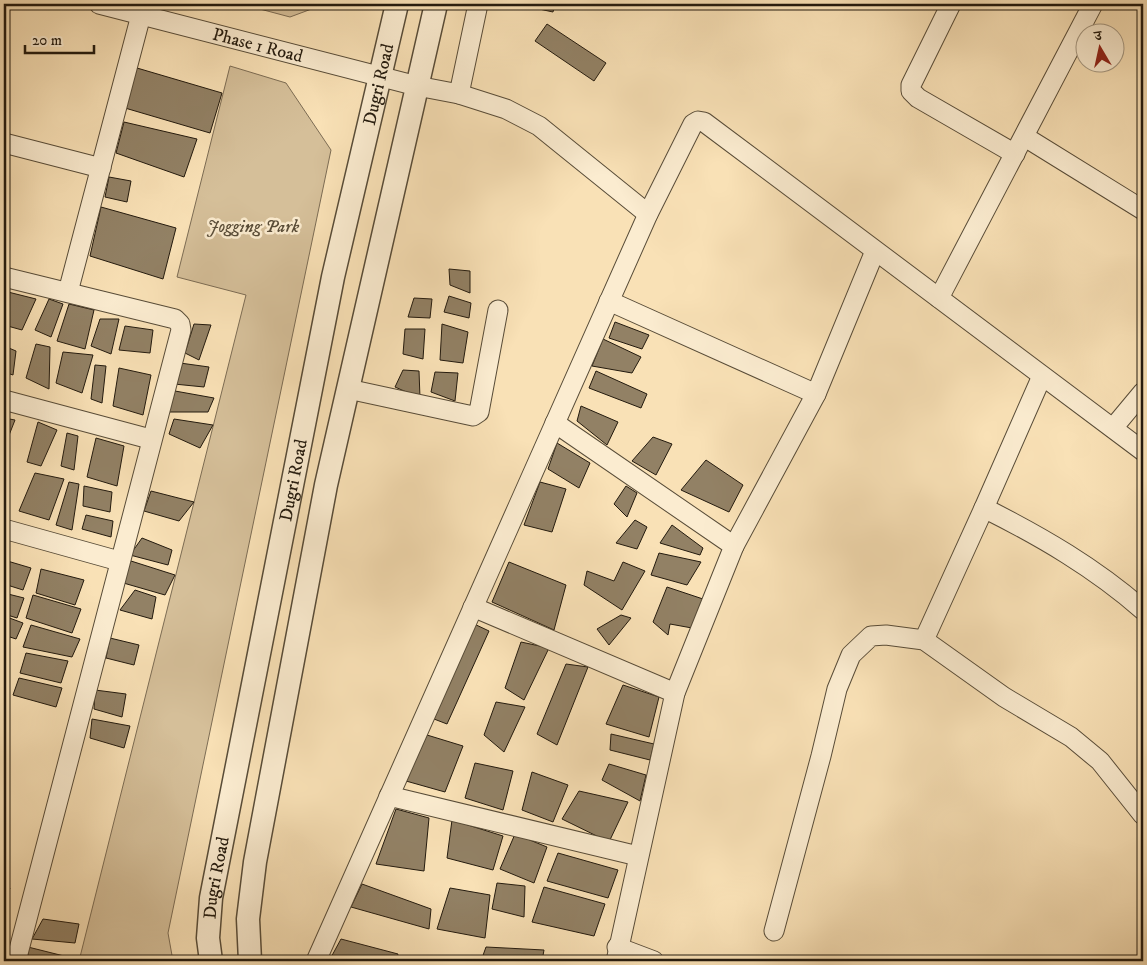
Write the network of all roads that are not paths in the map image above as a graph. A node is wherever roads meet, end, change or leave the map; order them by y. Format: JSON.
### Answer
{"nodes":[{"id":1,"x":99,"y":4,"type":"edge"},
{"id":2,"x":397,"y":4,"type":"edge"},
{"id":3,"x":436,"y":4,"type":"edge"},
{"id":4,"x":478,"y":4,"type":"edge"},
{"id":5,"x":951,"y":4,"type":"edge"},
{"id":6,"x":1093,"y":4,"type":"edge"},
{"id":7,"x":142,"y":15,"type":"junction"},
{"id":8,"x":380,"y":76,"type":"junction"},
{"id":9,"x":417,"y":86,"type":"junction"},
{"id":10,"x":458,"y":94,"type":"junction"},
{"id":11,"x":1025,"y":137,"type":"junction"},
{"id":12,"x":4,"y":143,"type":"edge"},
{"id":13,"x":1015,"y":154,"type":"junction"},
{"id":14,"x":100,"y":168,"type":"junction"},
{"id":15,"x":1143,"y":210,"type":"edge"},
{"id":16,"x":648,"y":214,"type":"junction"},
{"id":17,"x":875,"y":251,"type":"junction"},
{"id":18,"x":4,"y":277,"type":"edge"},
{"id":19,"x":68,"y":292,"type":"junction"},
{"id":20,"x":939,"y":298,"type":"junction"},
{"id":21,"x":609,"y":301,"type":"junction"},
{"id":22,"x":498,"y":310,"type":"dead end"},
{"id":23,"x":1042,"y":376,"type":"junction"},
{"id":24,"x":348,"y":389,"type":"junction"},
{"id":25,"x":1143,"y":392,"type":"edge"},
{"id":26,"x":816,"y":394,"type":"junction"},
{"id":27,"x":4,"y":400,"type":"edge"},
{"id":28,"x":555,"y":423,"type":"junction"},
{"id":29,"x":1113,"y":428,"type":"junction"},
{"id":30,"x":150,"y":439,"type":"junction"},
{"id":31,"x":1143,"y":451,"type":"edge"},
{"id":32,"x":984,"y":508,"type":"junction"},
{"id":33,"x":4,"y":529,"type":"edge"},
{"id":34,"x":734,"y":546,"type":"junction"},
{"id":35,"x":119,"y":561,"type":"junction"},
{"id":36,"x":473,"y":607,"type":"junction"},
{"id":37,"x":1143,"y":610,"type":"edge"},
{"id":38,"x":924,"y":640,"type":"junction"},
{"id":39,"x":675,"y":693,"type":"junction"},
{"id":40,"x":389,"y":796,"type":"junction"},
{"id":41,"x":1143,"y":814,"type":"edge"},
{"id":42,"x":638,"y":856,"type":"junction"},
{"id":43,"x":774,"y":931,"type":"dead end"},
{"id":44,"x":616,"y":954,"type":"edge"},
{"id":45,"x":16,"y":961,"type":"edge"},
{"id":46,"x":211,"y":961,"type":"edge"},
{"id":47,"x":250,"y":961,"type":"edge"},
{"id":48,"x":316,"y":961,"type":"edge"},
{"id":49,"x":654,"y":961,"type":"edge"}],
"edges":[{"from":1,"to":7,"type":"street","name":"Phase 1 Road"},
{"from":2,"to":8,"type":"street","name":"Dugri Road"},
{"from":3,"to":9,"type":"street","name":"Dugri Road"},
{"from":4,"to":10,"type":"street"},
{"from":5,"to":13,"type":"street"},
{"from":6,"to":11,"type":"street"},
{"from":7,"to":8,"type":"street","name":"Phase 1 Road"},
{"from":7,"to":14,"type":"street"},
{"from":8,"to":9,"type":"street","name":"Phase 1 Road"},
{"from":8,"to":46,"type":"street","name":"Dugri Road"},
{"from":9,"to":10,"type":"street","name":"Phase 1 Road"},
{"from":9,"to":24,"type":"street","name":"Dugri Road"},
{"from":10,"to":16,"type":"street","name":"Phase 1 Road"},
{"from":11,"to":13,"type":"street"},
{"from":11,"to":15,"type":"street"},
{"from":12,"to":14,"type":"street"},
{"from":13,"to":20,"type":"street"},
{"from":14,"to":19,"type":"street"},
{"from":16,"to":17,"type":"street"},
{"from":16,"to":21,"type":"street"},
{"from":17,"to":20,"type":"street"},
{"from":17,"to":26,"type":"street"},
{"from":18,"to":19,"type":"street"},
{"from":19,"to":30,"type":"street"},
{"from":20,"to":23,"type":"street"},
{"from":21,"to":26,"type":"street"},
{"from":21,"to":28,"type":"street"},
{"from":22,"to":24,"type":"street"},
{"from":23,"to":29,"type":"street"},
{"from":23,"to":32,"type":"street"},
{"from":24,"to":47,"type":"street","name":"Dugri Road"},
{"from":25,"to":29,"type":"street"},
{"from":26,"to":34,"type":"street"},
{"from":27,"to":30,"type":"street"},
{"from":28,"to":34,"type":"street"},
{"from":28,"to":36,"type":"street"},
{"from":29,"to":31,"type":"street"},
{"from":30,"to":35,"type":"street"},
{"from":32,"to":37,"type":"street"},
{"from":32,"to":38,"type":"street"},
{"from":33,"to":35,"type":"street"},
{"from":34,"to":39,"type":"street"},
{"from":35,"to":45,"type":"street"},
{"from":36,"to":39,"type":"street"},
{"from":36,"to":40,"type":"street"},
{"from":38,"to":41,"type":"street"},
{"from":38,"to":43,"type":"street"},
{"from":39,"to":42,"type":"street"},
{"from":40,"to":42,"type":"street"},
{"from":40,"to":48,"type":"street"},
{"from":42,"to":44,"type":"street"},
{"from":44,"to":49,"type":"street"}]}
